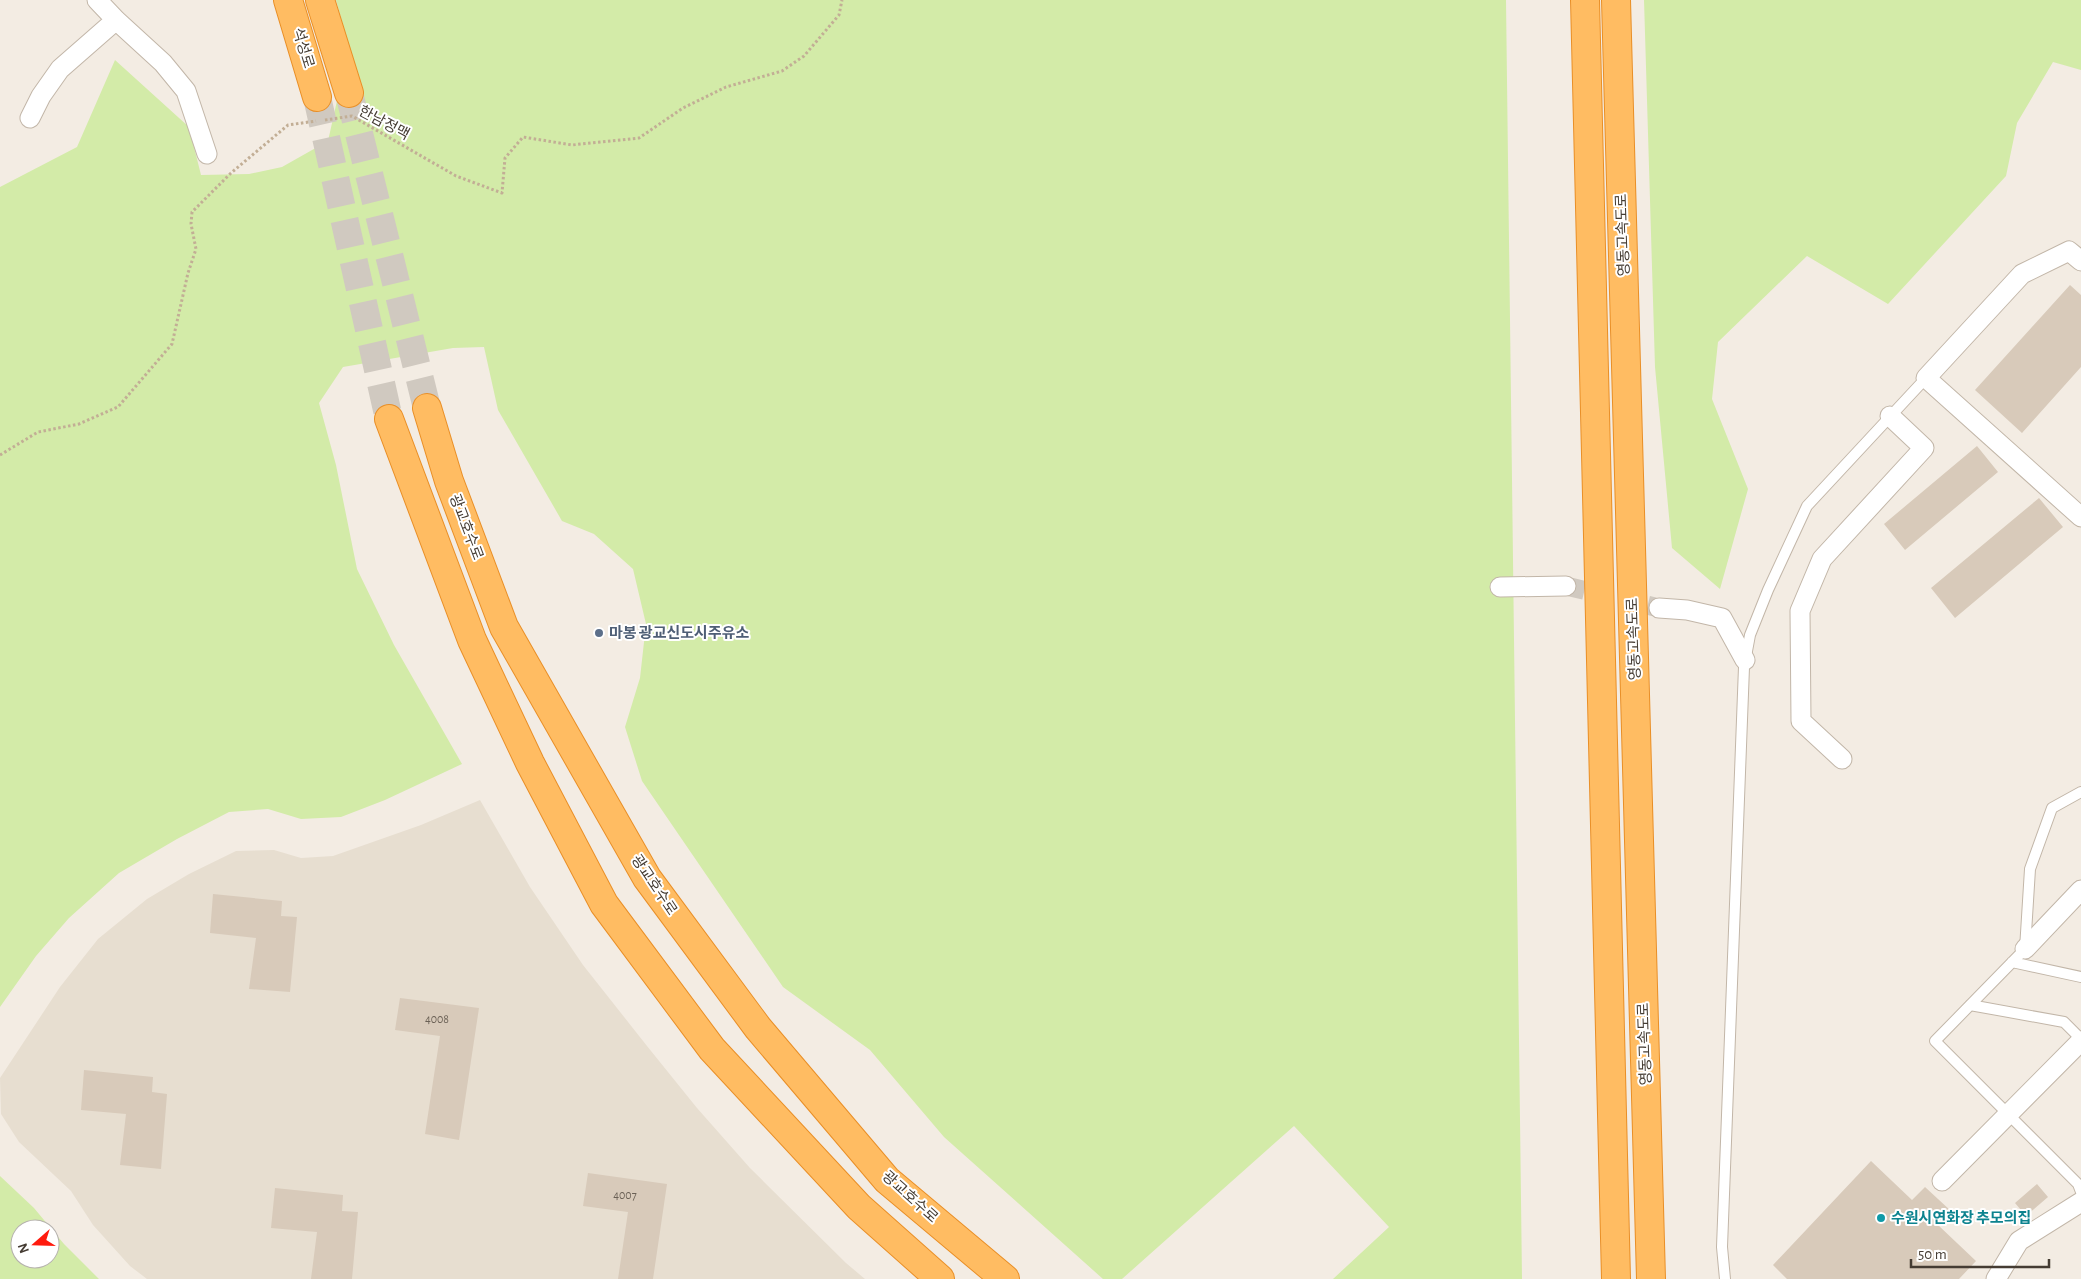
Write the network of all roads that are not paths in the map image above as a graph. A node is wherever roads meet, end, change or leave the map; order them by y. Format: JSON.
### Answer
{"nodes":[{"id":1,"x":97,"y":0,"type":"edge"},
{"id":2,"x":288,"y":0,"type":"edge"},
{"id":3,"x":320,"y":0,"type":"edge"},
{"id":4,"x":1586,"y":0,"type":"edge"},
{"id":5,"x":1616,"y":0,"type":"edge"},
{"id":6,"x":116,"y":20,"type":"junction"},
{"id":7,"x":349,"y":93,"type":"tunnel mouth"},
{"id":8,"x":318,"y":96,"type":"tunnel mouth"},
{"id":9,"x":30,"y":118,"type":"dead end"},
{"id":10,"x":208,"y":154,"type":"dead end"},
{"id":11,"x":2081,"y":261,"type":"edge"},
{"id":12,"x":1926,"y":378,"type":"junction"},
{"id":13,"x":427,"y":408,"type":"tunnel mouth"},
{"id":14,"x":1890,"y":416,"type":"junction"},
{"id":15,"x":389,"y":419,"type":"tunnel mouth"},
{"id":16,"x":2081,"y":517,"type":"edge"},
{"id":17,"x":1566,"y":586,"type":"tunnel mouth"},
{"id":18,"x":1500,"y":587,"type":"dead end"},
{"id":19,"x":1659,"y":608,"type":"tunnel mouth"},
{"id":20,"x":1745,"y":660,"type":"junction"},
{"id":21,"x":1842,"y":759,"type":"dead end"},
{"id":22,"x":2081,"y":792,"type":"edge"},
{"id":23,"x":2081,"y":890,"type":"edge"},
{"id":24,"x":2025,"y":949,"type":"junction"},
{"id":25,"x":2012,"y":962,"type":"junction"},
{"id":26,"x":2081,"y":977,"type":"edge"},
{"id":27,"x":1970,"y":1006,"type":"junction"},
{"id":28,"x":2081,"y":1040,"type":"edge"},
{"id":29,"x":1942,"y":1181,"type":"dead end"},
{"id":30,"x":2080,"y":1190,"type":"edge"},
{"id":31,"x":940,"y":1279,"type":"edge"},
{"id":32,"x":1005,"y":1279,"type":"edge"},
{"id":33,"x":1616,"y":1279,"type":"edge"},
{"id":34,"x":1651,"y":1279,"type":"edge"},
{"id":35,"x":1726,"y":1279,"type":"edge"},
{"id":36,"x":1996,"y":1279,"type":"edge"}],
"edges":[{"from":1,"to":6,"type":"street"},
{"from":2,"to":8,"type":"highway","name":"석성로"},
{"from":3,"to":7,"type":"highway","name":"석성로"},
{"from":4,"to":33,"type":"highway"},
{"from":5,"to":34,"type":"highway","name":"영동고속도로"},
{"from":6,"to":9,"type":"street"},
{"from":6,"to":10,"type":"street"},
{"from":11,"to":12,"type":"street"},
{"from":12,"to":14,"type":"lane"},
{"from":12,"to":16,"type":"street"},
{"from":13,"to":32,"type":"highway","name":"광교호수로"},
{"from":14,"to":20,"type":"lane"},
{"from":14,"to":21,"type":"street"},
{"from":15,"to":31,"type":"highway"},
{"from":17,"to":18,"type":"street"},
{"from":19,"to":20,"type":"street"},
{"from":20,"to":35,"type":"lane"},
{"from":22,"to":24,"type":"lane"},
{"from":23,"to":24,"type":"street"},
{"from":24,"to":25,"type":"lane"},
{"from":25,"to":26,"type":"lane"},
{"from":25,"to":27,"type":"lane"},
{"from":27,"to":28,"type":"lane"},
{"from":27,"to":30,"type":"lane"},
{"from":28,"to":29,"type":"street"},
{"from":30,"to":36,"type":"street"}]}
